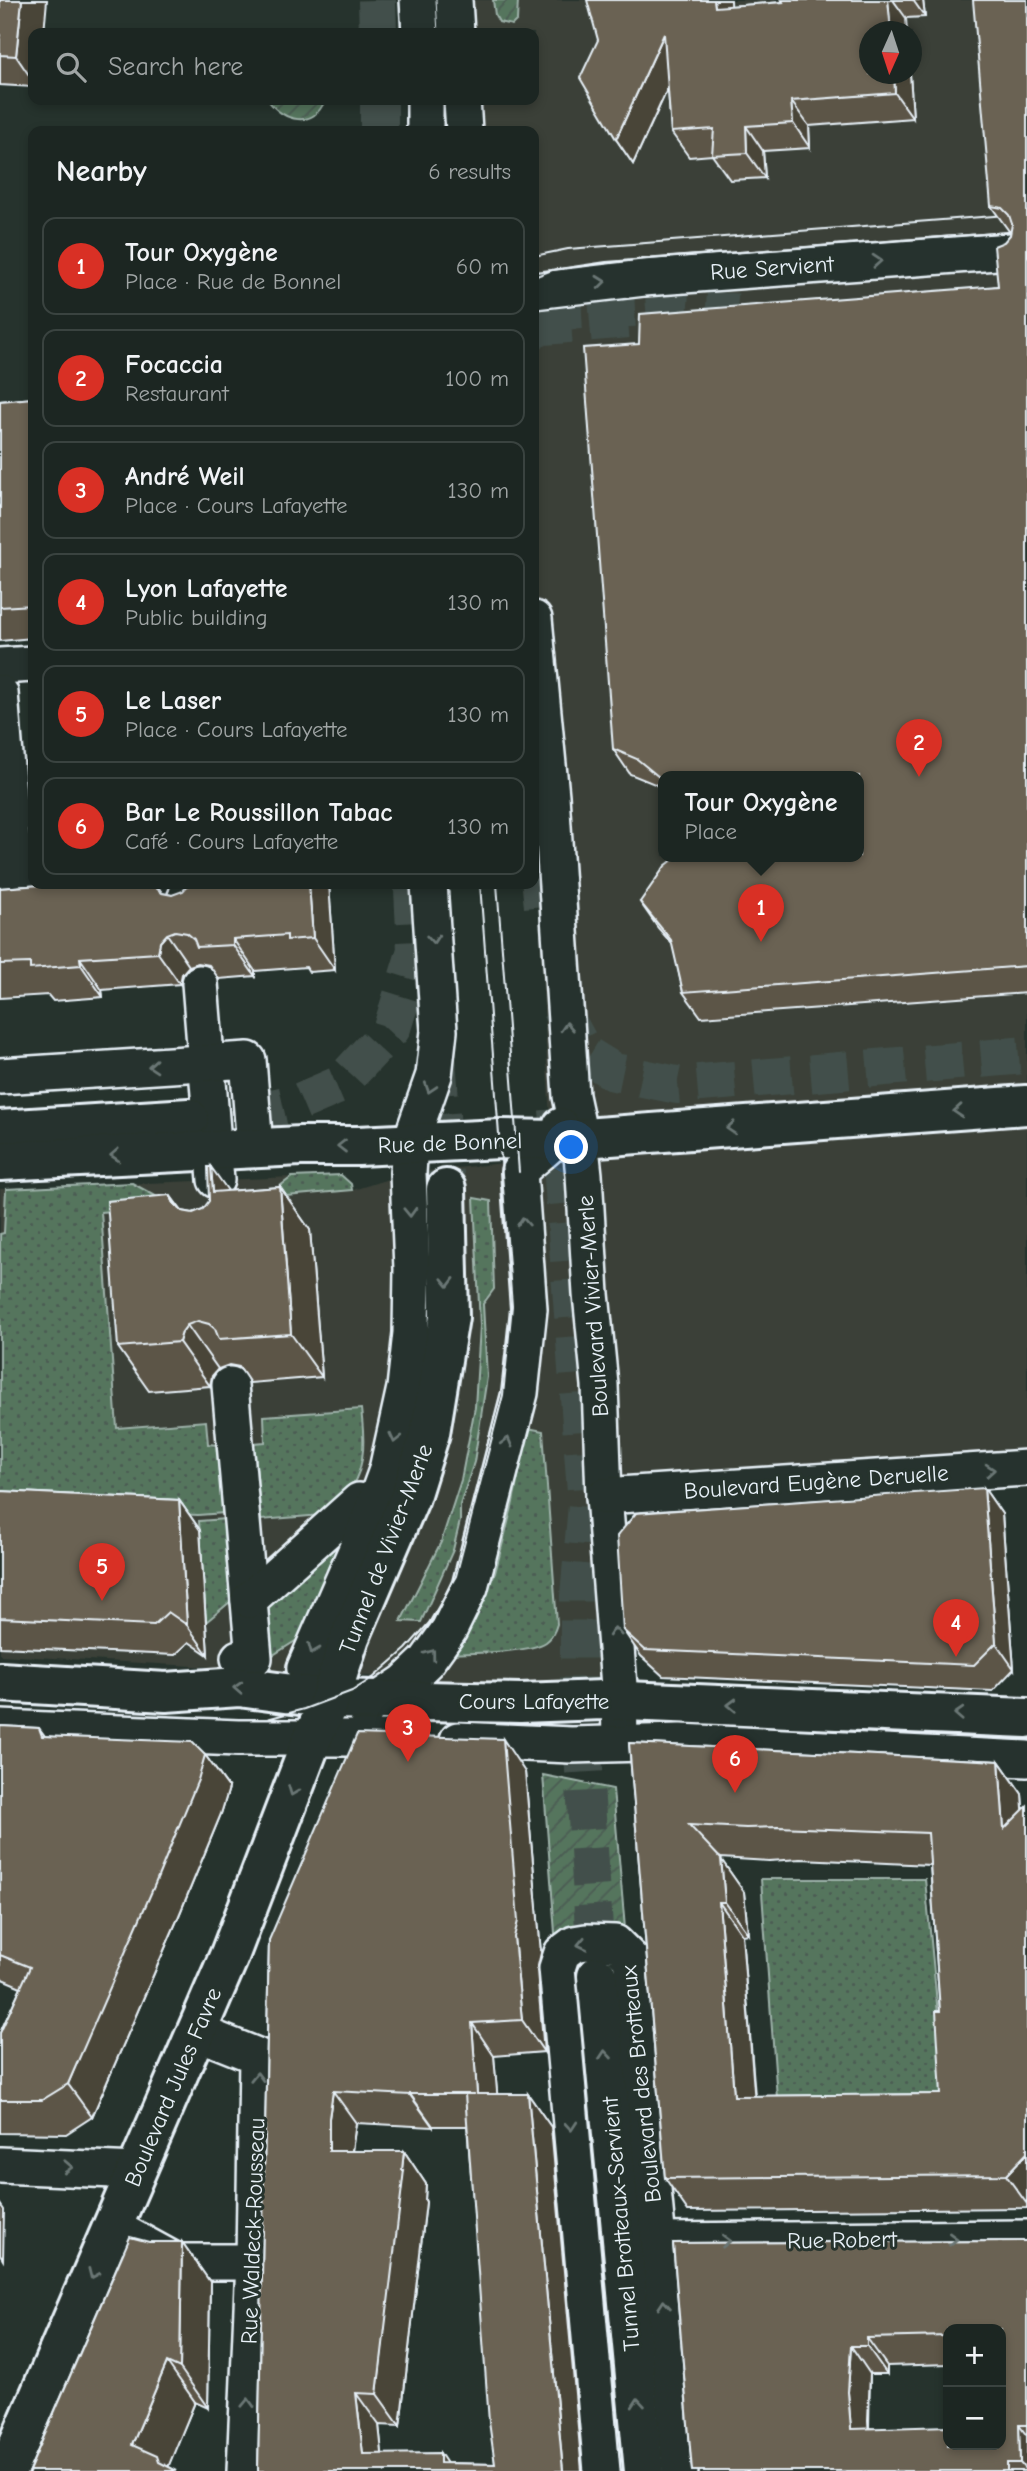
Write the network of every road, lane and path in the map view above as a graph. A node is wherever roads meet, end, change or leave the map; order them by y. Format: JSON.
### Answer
{"nodes":[{"id":1,"x":418,"y":0,"type":"edge"},
{"id":2,"x":454,"y":0,"type":"edge"},
{"id":3,"x":421,"y":28,"type":"edge"},
{"id":4,"x":456,"y":28,"type":"edge"},
{"id":5,"x":425,"y":105,"type":"edge"},
{"id":6,"x":462,"y":105,"type":"edge"},
{"id":7,"x":425,"y":126,"type":"edge"},
{"id":8,"x":464,"y":126,"type":"edge"},
{"id":9,"x":1010,"y":251,"type":"edge"},
{"id":10,"x":539,"y":290,"type":"edge"},
{"id":11,"x":28,"y":664,"type":"edge"},
{"id":12,"x":0,"y":667,"type":"edge"},
{"id":13,"x":539,"y":671,"type":"edge"},
{"id":14,"x":0,"y":693,"type":"edge"},
{"id":15,"x":84,"y":889,"type":"edge"},
{"id":16,"x":429,"y":889,"type":"edge"},
{"id":17,"x":200,"y":983,"type":"edge"},
{"id":18,"x":214,"y":1062,"type":"junction"},
{"id":19,"x":0,"y":1076,"type":"edge"},
{"id":20,"x":1026,"y":1105,"type":"edge"},
{"id":21,"x":189,"y":1118,"type":"tunnel mouth"},
{"id":22,"x":0,"y":1129,"type":"edge"},
{"id":23,"x":569,"y":1139,"type":"junction"},
{"id":24,"x":410,"y":1144,"type":"junction"},
{"id":25,"x":256,"y":1148,"type":"junction"},
{"id":26,"x":0,"y":1161,"type":"edge"},
{"id":27,"x":217,"y":1187,"type":"junction"},
{"id":28,"x":446,"y":1189,"type":"tunnel mouth"},
{"id":29,"x":230,"y":1385,"type":"edge"},
{"id":30,"x":1027,"y":1468,"type":"edge"},
{"id":31,"x":604,"y":1496,"type":"junction"},
{"id":32,"x":375,"y":1503,"type":"junction"},
{"id":33,"x":249,"y":1600,"type":"junction"},
{"id":34,"x":239,"y":1658,"type":"dead end"},
{"id":35,"x":0,"y":1682,"type":"edge"},
{"id":36,"x":381,"y":1700,"type":"junction"},
{"id":37,"x":619,"y":1700,"type":"junction"},
{"id":38,"x":0,"y":1710,"type":"edge"},
{"id":39,"x":1027,"y":1718,"type":"edge"},
{"id":40,"x":316,"y":1724,"type":"junction"},
{"id":41,"x":0,"y":1728,"type":"edge"},
{"id":42,"x":620,"y":1743,"type":"junction"},
{"id":43,"x":1027,"y":1759,"type":"edge"},
{"id":44,"x":597,"y":1976,"type":"tunnel mouth"},
{"id":45,"x":197,"y":2032,"type":"junction"},
{"id":46,"x":0,"y":2165,"type":"edge"},
{"id":47,"x":137,"y":2171,"type":"junction"},
{"id":48,"x":128,"y":2234,"type":"junction"},
{"id":49,"x":1027,"y":2238,"type":"edge"},
{"id":50,"x":658,"y":2241,"type":"junction"},
{"id":51,"x":254,"y":2262,"type":"junction"},
{"id":52,"x":7,"y":2471,"type":"edge"},
{"id":53,"x":244,"y":2471,"type":"edge"},
{"id":54,"x":602,"y":2471,"type":"edge"},
{"id":55,"x":644,"y":2471,"type":"edge"},
{"id":56,"x":680,"y":2471,"type":"edge"}],
"edges":[{"from":1,"to":3,"type":"street"},
{"from":2,"to":4,"type":"street"},
{"from":5,"to":7,"type":"street"},
{"from":6,"to":8,"type":"street"},
{"from":10,"to":9,"type":"street","name":"Rue Servient","one_way":true},
{"from":11,"to":12,"type":"street"},
{"from":23,"to":13,"type":"street","name":"Boulevard Vivier-Merle","one_way":true},
{"from":14,"to":15,"type":"street"},
{"from":16,"to":24,"type":"street","one_way":true},
{"from":17,"to":18,"type":"street"},
{"from":18,"to":19,"type":"street","one_way":true},
{"from":18,"to":25,"type":"street"},
{"from":18,"to":27,"type":"street"},
{"from":20,"to":23,"type":"main road","name":"Rue de Bonnel","one_way":true},
{"from":21,"to":22,"type":"main road"},
{"from":23,"to":24,"type":"main road","name":"Rue de Bonnel"},
{"from":23,"to":31,"type":"street","name":"Boulevard Vivier-Merle"},
{"from":36,"to":23,"type":"street","one_way":true},
{"from":24,"to":25,"type":"main road","name":"Rue de Bonnel","one_way":true},
{"from":24,"to":32,"type":"street","one_way":true},
{"from":25,"to":27,"type":"main road","name":"Rue de Bonnel"},
{"from":27,"to":26,"type":"main road","name":"Rue de Bonnel","one_way":true},
{"from":28,"to":40,"type":"main road","name":"Tunnel de Vivier-Merle","one_way":true},
{"from":29,"to":33,"type":"street"},
{"from":31,"to":30,"type":"street","name":"Boulevard Eugène Deruelle","one_way":true},
{"from":37,"to":31,"type":"street","name":"Boulevard Vivier-Merle","one_way":true},
{"from":32,"to":33,"type":"street"},
{"from":32,"to":40,"type":"street","one_way":true},
{"from":33,"to":34,"type":"street"},
{"from":40,"to":35,"type":"main road","name":"Cours Lafayette","one_way":true},
{"from":36,"to":37,"type":"main road","name":"Cours Lafayette"},
{"from":36,"to":40,"type":"main road","name":"Cours Lafayette"},
{"from":39,"to":37,"type":"main road","name":"Cours Lafayette","one_way":true},
{"from":37,"to":42,"type":"street","name":"Boulevard Vivier-Merle"},
{"from":38,"to":40,"type":"street"},
{"from":40,"to":41,"type":"street"},
{"from":40,"to":42,"type":"street"},
{"from":40,"to":45,"type":"main road","name":"Boulevard Jules Favre","one_way":true},
{"from":42,"to":43,"type":"street"},
{"from":55,"to":44,"type":"main road","name":"Tunnel Brotteaux-Servient","one_way":true},
{"from":45,"to":47,"type":"main road","name":"Boulevard Jules Favre"},
{"from":51,"to":45,"type":"street","name":"Rue Waldeck-Rousseau","one_way":true},
{"from":46,"to":47,"type":"street","one_way":true},
{"from":47,"to":48,"type":"main road","name":"Boulevard Jules Favre"},
{"from":48,"to":51,"type":"street"},
{"from":48,"to":52,"type":"main road","name":"Boulevard Jules Favre","one_way":true},
{"from":50,"to":49,"type":"street","name":"Rue Robert","one_way":true},
{"from":50,"to":54,"type":"street","name":"Boulevard des Brotteaux","one_way":true},
{"from":56,"to":50,"type":"street","name":"Boulevard des Brotteaux","one_way":true},
{"from":53,"to":51,"type":"street","name":"Rue Waldeck-Rousseau","one_way":true}]}
